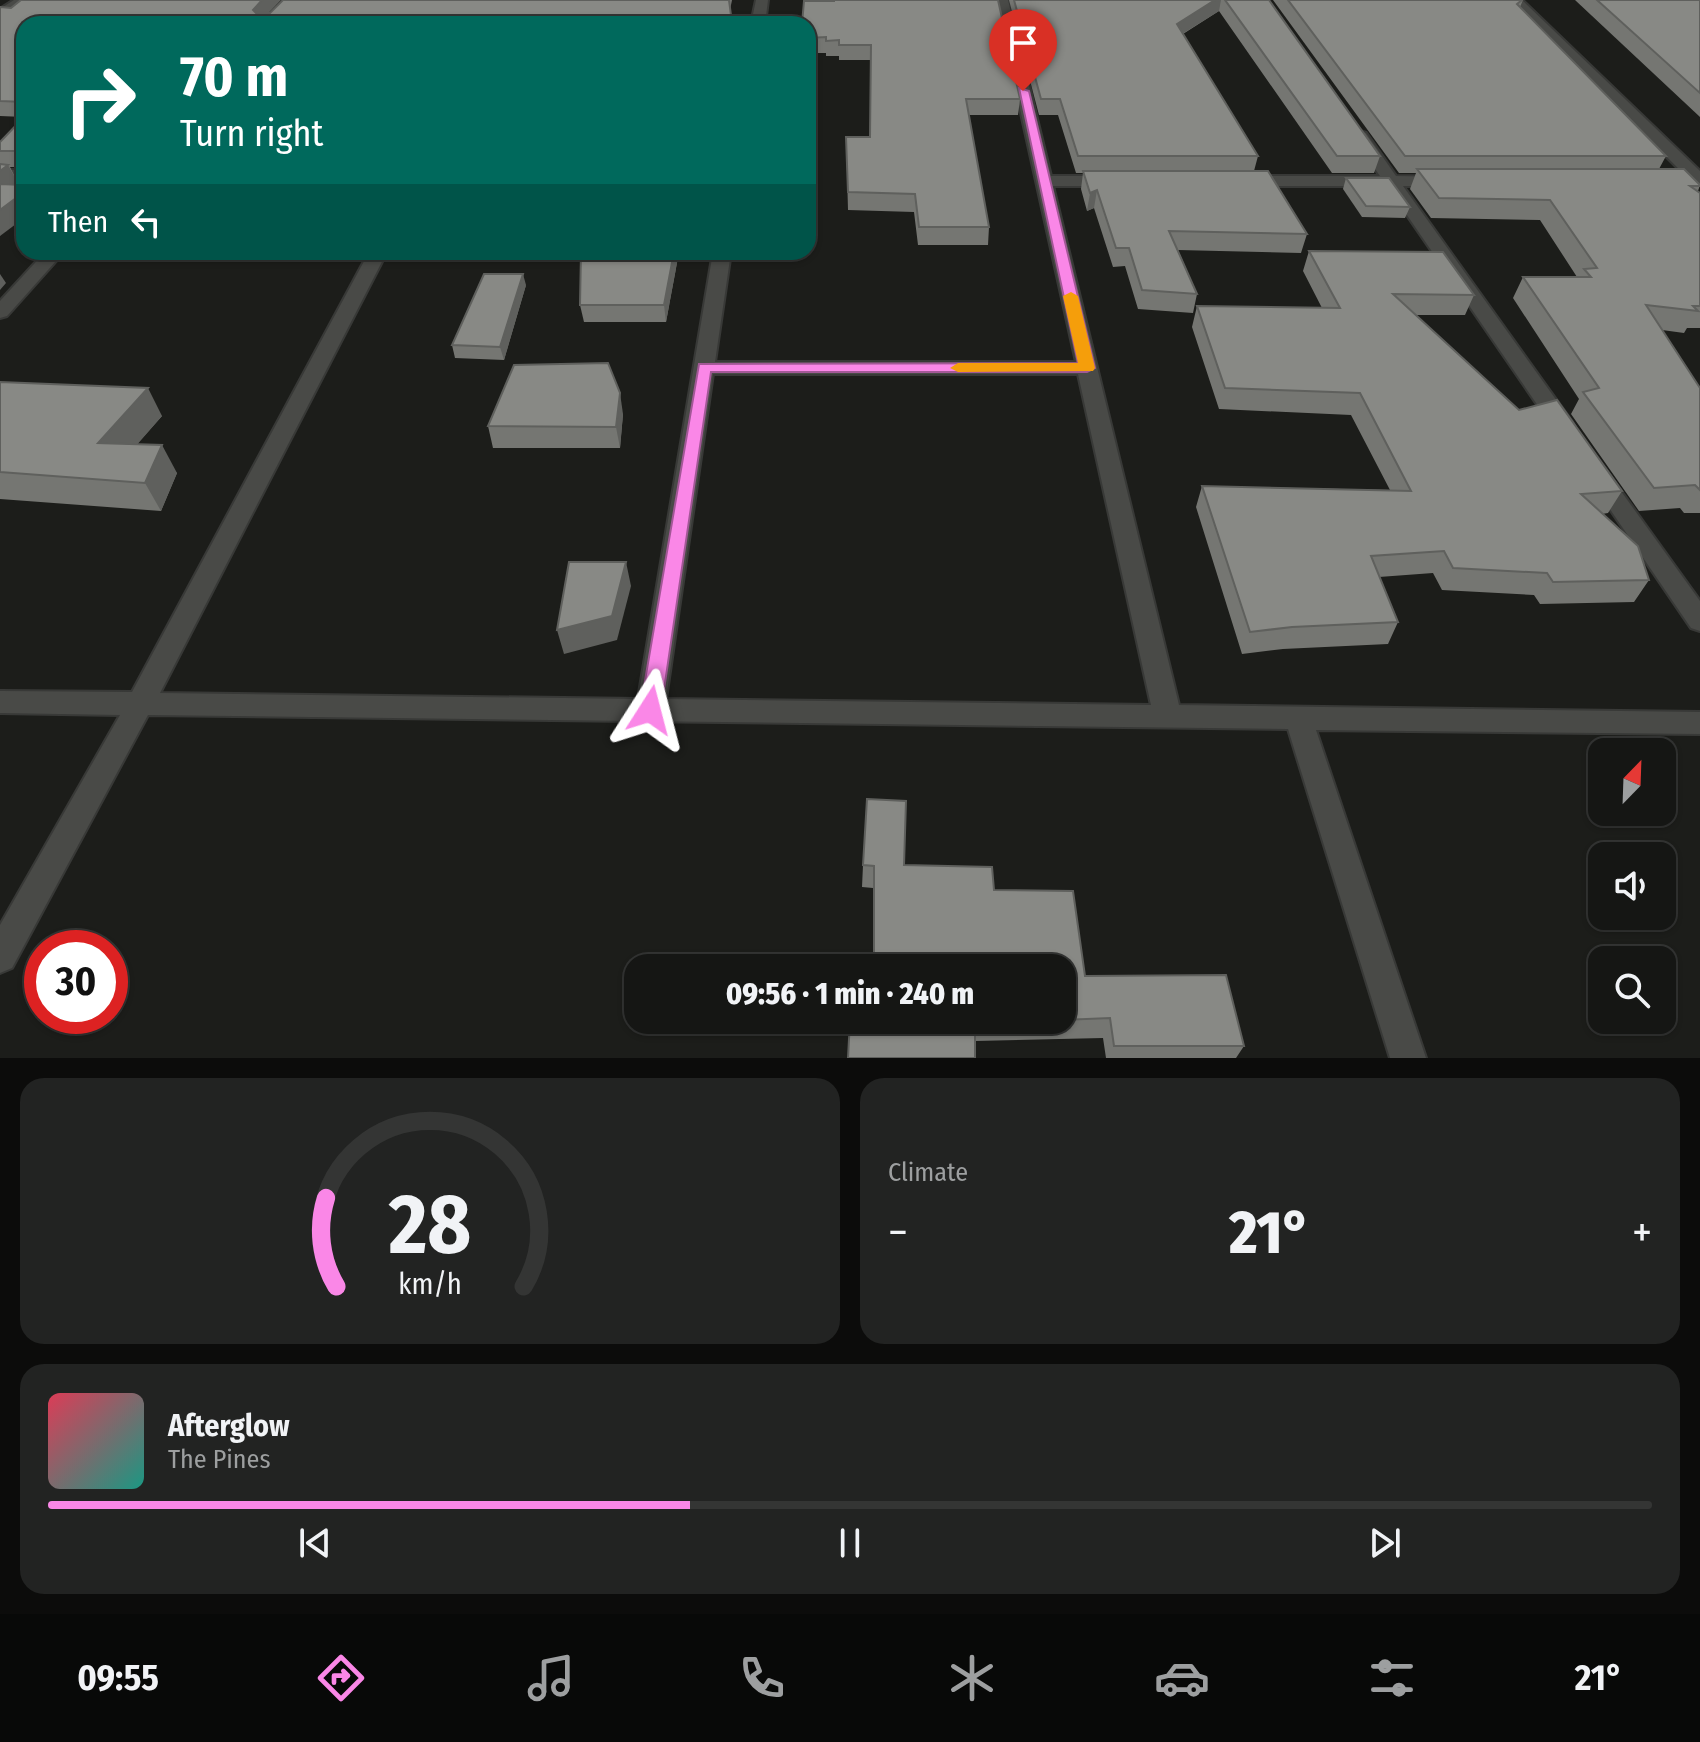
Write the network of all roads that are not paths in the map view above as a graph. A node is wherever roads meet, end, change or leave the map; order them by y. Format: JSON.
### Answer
{"nodes":[{"id":1,"x":22,"y":0,"type":"edge"},
{"id":2,"x":1002,"y":0,"type":"edge"},
{"id":3,"x":1515,"y":0,"type":"edge"},
{"id":4,"x":0,"y":15,"type":"edge"},
{"id":5,"x":1346,"y":116,"type":"edge"},
{"id":6,"x":1700,"y":180,"type":"edge"},
{"id":7,"x":1044,"y":181,"type":"junction"},
{"id":8,"x":1139,"y":181,"type":"edge"},
{"id":9,"x":1218,"y":181,"type":"edge"},
{"id":10,"x":1391,"y":181,"type":"junction"},
{"id":11,"x":1469,"y":181,"type":"edge"},
{"id":12,"x":1669,"y":181,"type":"edge"},
{"id":13,"x":48,"y":260,"type":"edge"},
{"id":14,"x":374,"y":260,"type":"edge"},
{"id":15,"x":721,"y":260,"type":"edge"},
{"id":16,"x":0,"y":312,"type":"edge"},
{"id":17,"x":704,"y":368,"type":"junction"},
{"id":18,"x":1087,"y":368,"type":"junction"},
{"id":19,"x":1700,"y":621,"type":"edge"},
{"id":20,"x":0,"y":702,"type":"edge"},
{"id":21,"x":140,"y":704,"type":"junction"},
{"id":22,"x":650,"y":710,"type":"junction"},
{"id":23,"x":1168,"y":717,"type":"junction"},
{"id":24,"x":1298,"y":718,"type":"junction"},
{"id":25,"x":1700,"y":723,"type":"edge"},
{"id":26,"x":0,"y":957,"type":"edge"},
{"id":27,"x":1408,"y":1058,"type":"edge"}],
"edges":[{"from":1,"to":4,"type":"street"},
{"from":2,"to":7,"type":"street"},
{"from":3,"to":6,"type":"street"},
{"from":5,"to":10,"type":"street"},
{"from":6,"to":12,"type":"street"},
{"from":7,"to":8,"type":"street"},
{"from":7,"to":18,"type":"street"},
{"from":9,"to":10,"type":"street"},
{"from":10,"to":11,"type":"street"},
{"from":10,"to":19,"type":"street"},
{"from":13,"to":16,"type":"street"},
{"from":14,"to":21,"type":"street"},
{"from":15,"to":17,"type":"street"},
{"from":17,"to":18,"type":"street"},
{"from":17,"to":22,"type":"street"},
{"from":18,"to":23,"type":"street"},
{"from":20,"to":21,"type":"street"},
{"from":21,"to":22,"type":"street"},
{"from":21,"to":26,"type":"street"},
{"from":22,"to":23,"type":"street"},
{"from":23,"to":24,"type":"street"},
{"from":24,"to":25,"type":"street"},
{"from":24,"to":27,"type":"street"}]}
